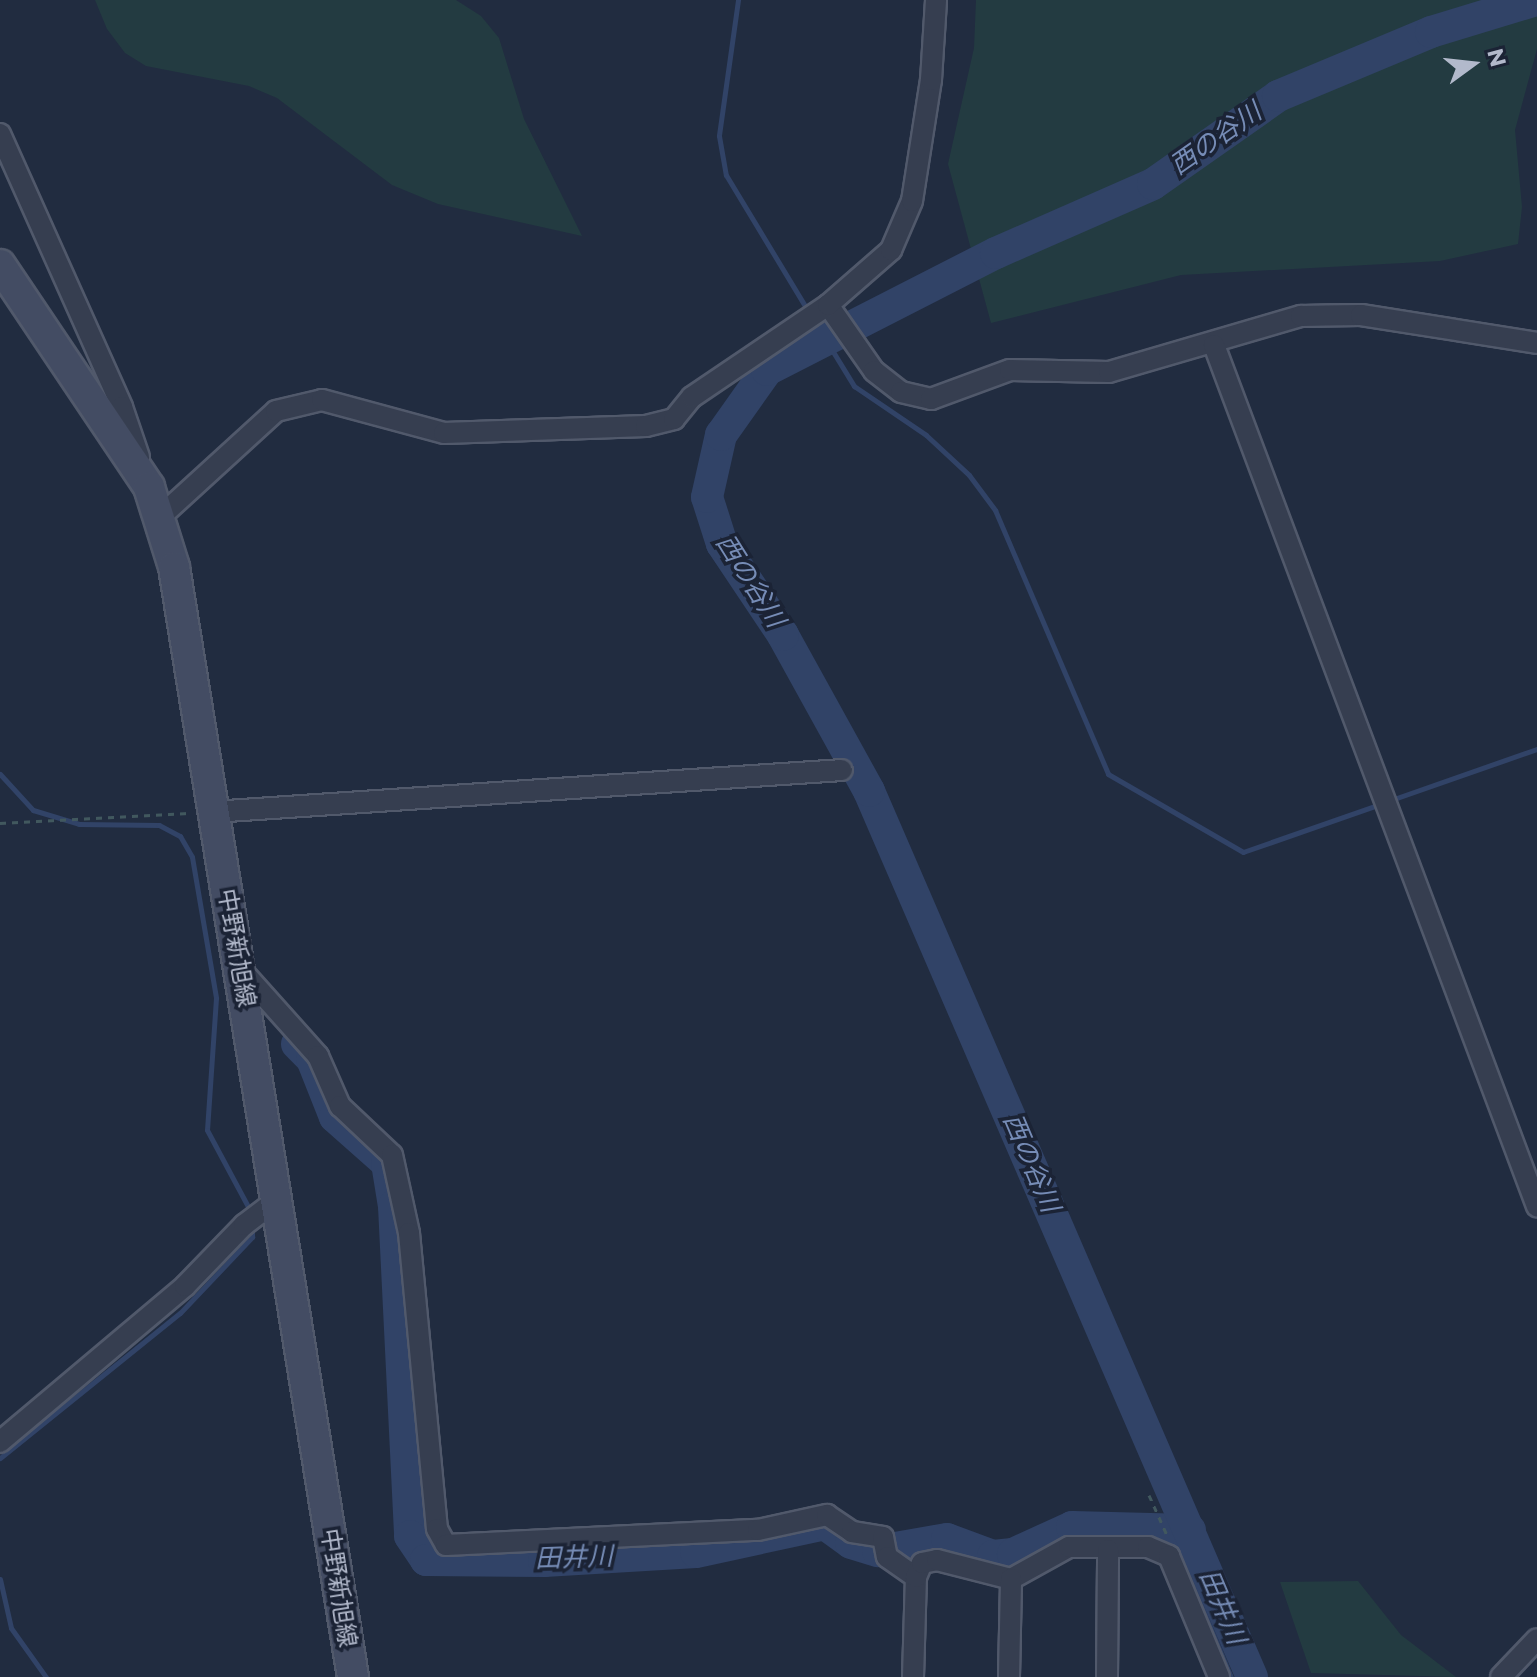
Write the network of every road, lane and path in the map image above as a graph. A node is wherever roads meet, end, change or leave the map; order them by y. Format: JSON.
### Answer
{"nodes":[{"id":1,"x":936,"y":0,"type":"edge"},
{"id":2,"x":0,"y":134,"type":"edge"},
{"id":3,"x":0,"y":265,"type":"edge"},
{"id":4,"x":828,"y":305,"type":"junction"},
{"id":5,"x":1537,"y":343,"type":"edge"},
{"id":6,"x":1214,"y":345,"type":"junction"},
{"id":7,"x":149,"y":487,"type":"junction"},
{"id":8,"x":160,"y":517,"type":"junction"},
{"id":9,"x":842,"y":770,"type":"dead end"},
{"id":10,"x":212,"y":812,"type":"junction"},
{"id":11,"x":0,"y":823,"type":"edge"},
{"id":12,"x":242,"y":971,"type":"junction"},
{"id":13,"x":278,"y":1199,"type":"junction"},
{"id":14,"x":1537,"y":1206,"type":"edge"},
{"id":15,"x":0,"y":1442,"type":"edge"},
{"id":16,"x":1108,"y":1550,"type":"junction"},
{"id":17,"x":916,"y":1577,"type":"junction"},
{"id":18,"x":1011,"y":1579,"type":"junction"},
{"id":19,"x":1537,"y":1639,"type":"edge"},
{"id":20,"x":1510,"y":1676,"type":"edge"},
{"id":21,"x":353,"y":1677,"type":"edge"},
{"id":22,"x":913,"y":1677,"type":"edge"},
{"id":23,"x":1009,"y":1677,"type":"edge"},
{"id":24,"x":1107,"y":1677,"type":"edge"},
{"id":25,"x":1219,"y":1677,"type":"edge"}],
"edges":[{"from":1,"to":4,"type":"street"},
{"from":2,"to":7,"type":"street"},
{"from":3,"to":7,"type":"main road","name":"中野新旭線"},
{"from":4,"to":6,"type":"street"},
{"from":4,"to":8,"type":"street"},
{"from":5,"to":6,"type":"street"},
{"from":6,"to":14,"type":"street"},
{"from":7,"to":8,"type":"main road","name":"中野新旭線"},
{"from":8,"to":10,"type":"main road","name":"中野新旭線"},
{"from":9,"to":10,"type":"street"},
{"from":10,"to":11,"type":"path"},
{"from":10,"to":12,"type":"main road","name":"中野新旭線"},
{"from":12,"to":13,"type":"main road","name":"中野新旭線"},
{"from":12,"to":17,"type":"street"},
{"from":13,"to":15,"type":"street"},
{"from":13,"to":21,"type":"main road","name":"中野新旭線"},
{"from":16,"to":18,"type":"street"},
{"from":16,"to":24,"type":"street"},
{"from":16,"to":25,"type":"street"},
{"from":17,"to":18,"type":"street"},
{"from":17,"to":22,"type":"street"},
{"from":18,"to":23,"type":"street"},
{"from":19,"to":20,"type":"street"}]}
